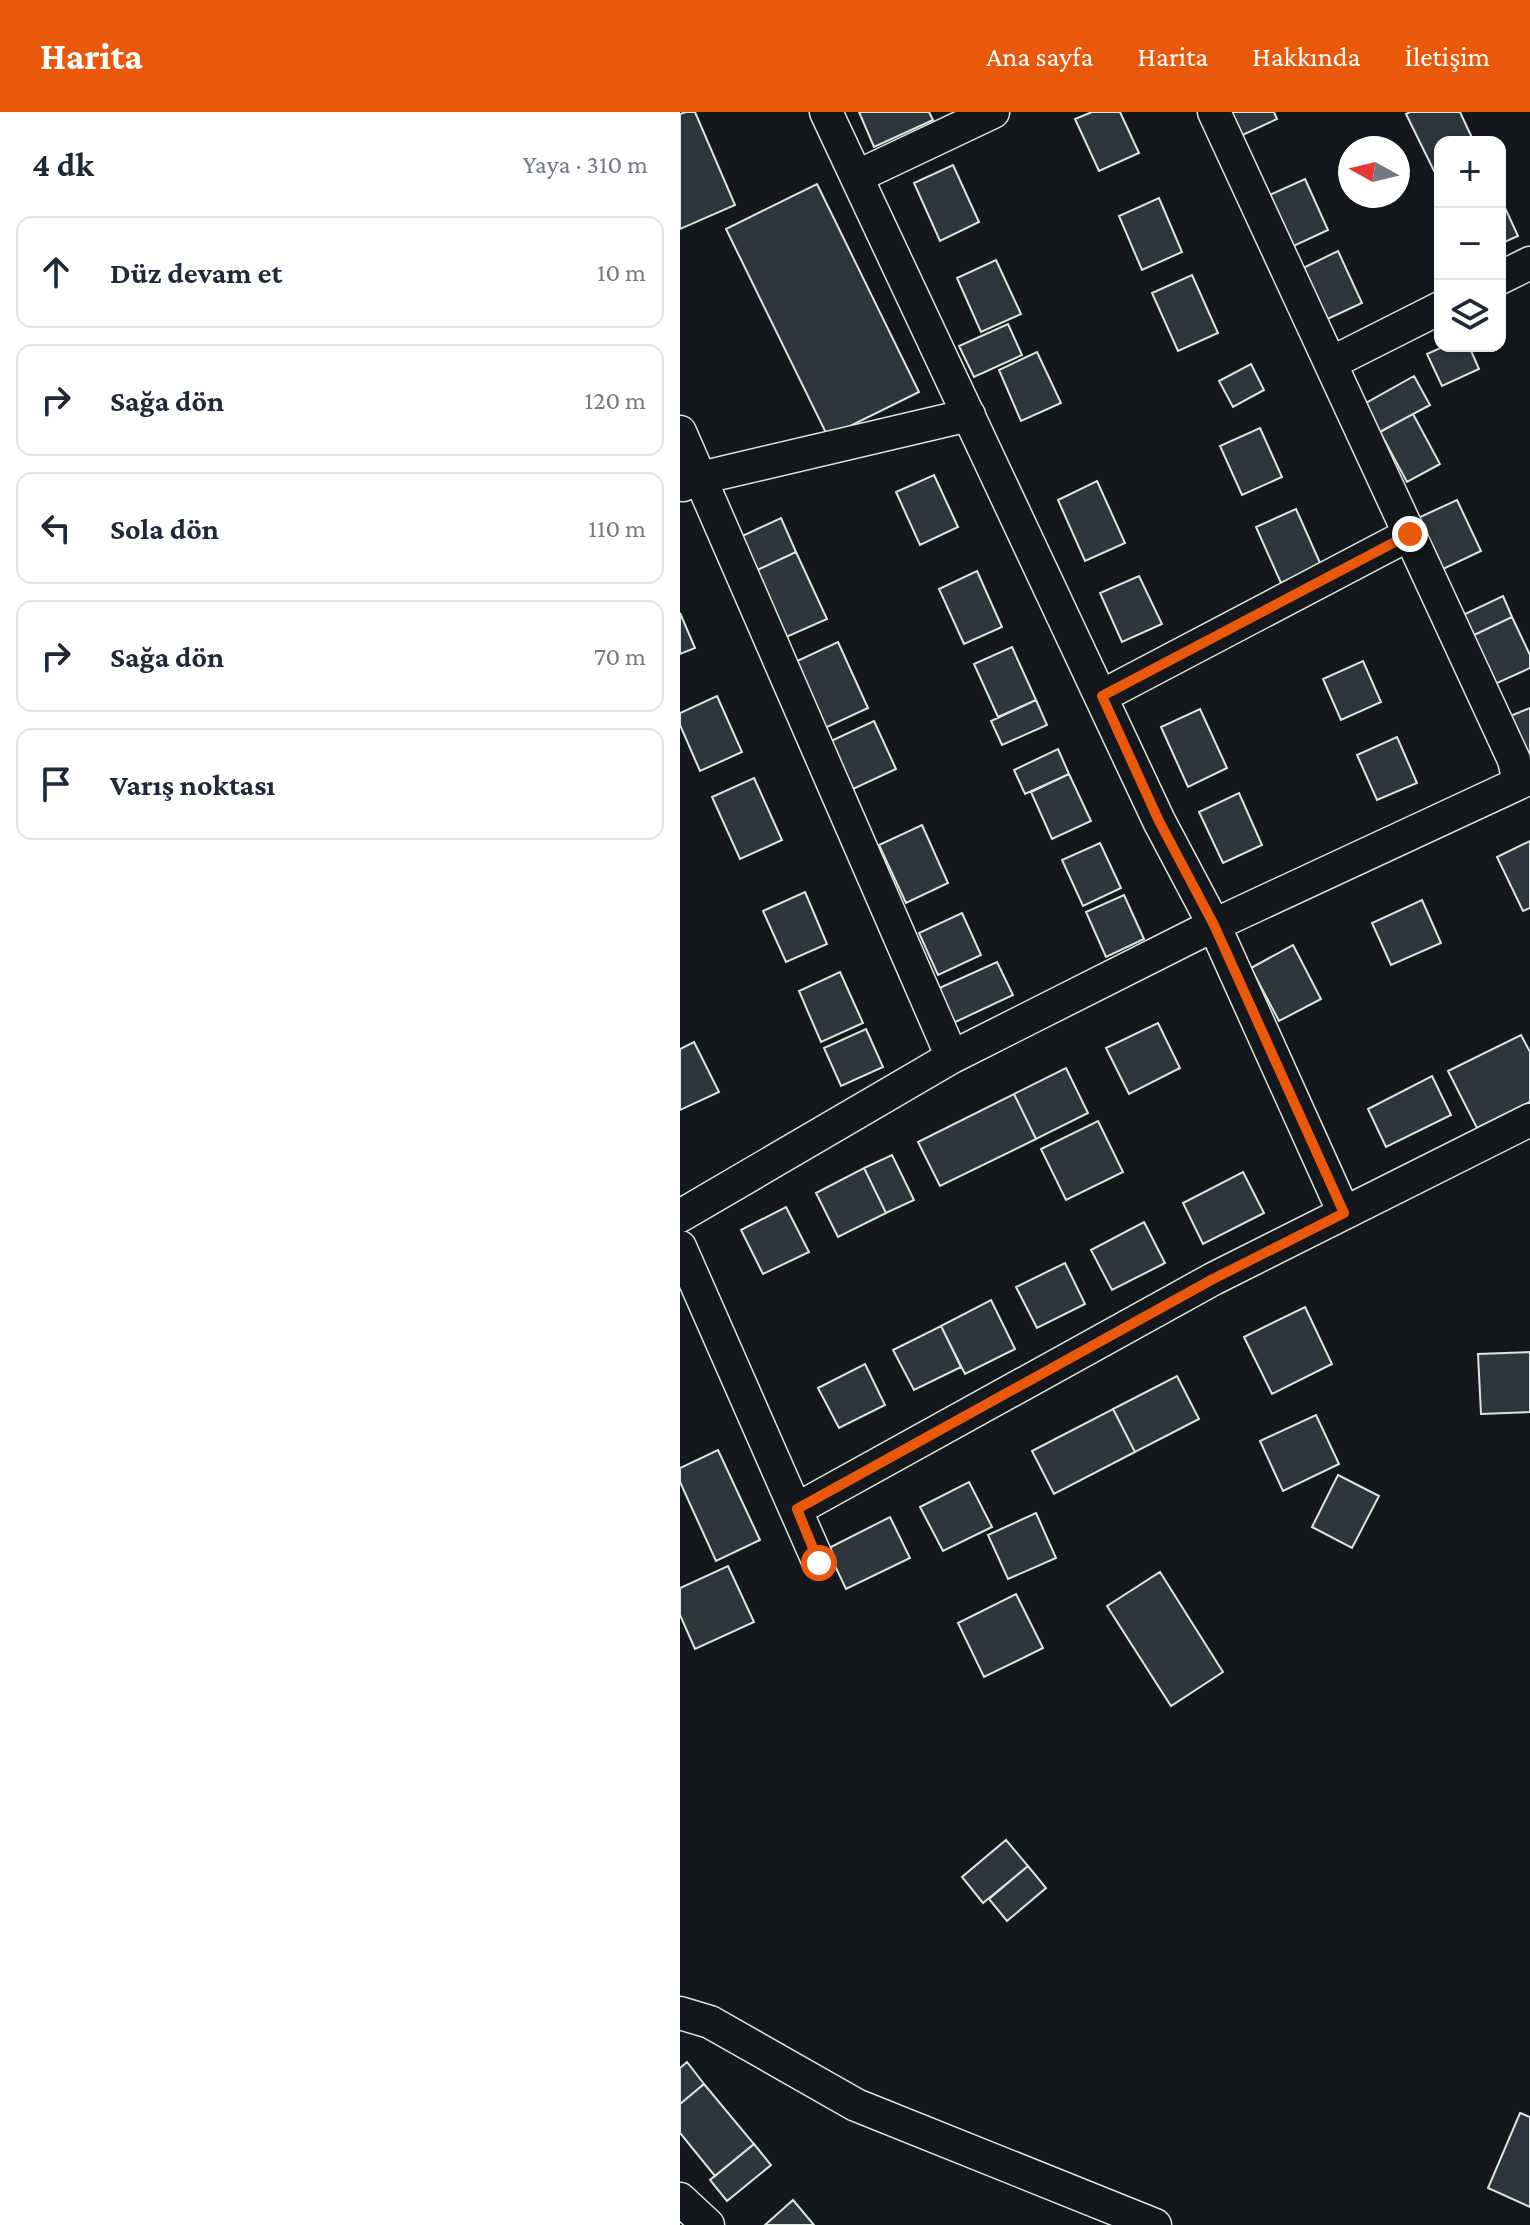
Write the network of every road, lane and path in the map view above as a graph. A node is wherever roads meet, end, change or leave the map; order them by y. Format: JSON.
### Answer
{"nodes":[{"id":1,"x":826,"y":112,"type":"edge"},
{"id":2,"x":993,"y":112,"type":"edge"},
{"id":3,"x":1214,"y":112,"type":"edge"},
{"id":4,"x":858,"y":176,"type":"junction"},
{"id":5,"x":1530,"y":263,"type":"edge"},
{"id":6,"x":1506,"y":275,"type":"edge"},
{"id":7,"x":1434,"y":311,"type":"edge"},
{"id":8,"x":1331,"y":363,"type":"junction"},
{"id":9,"x":969,"y":415,"type":"junction"},
{"id":10,"x":680,"y":432,"type":"edge"},
{"id":11,"x":690,"y":482,"type":"edge"},
{"id":12,"x":1410,"y":534,"type":"junction"},
{"id":13,"x":1102,"y":696,"type":"junction"},
{"id":14,"x":1525,"y":780,"type":"edge"},
{"id":15,"x":1214,"y":925,"type":"junction"},
{"id":16,"x":952,"y":1057,"type":"junction"},
{"id":17,"x":1530,"y":1120,"type":"edge"},
{"id":18,"x":1344,"y":1213,"type":"junction"},
{"id":19,"x":680,"y":1216,"type":"edge"},
{"id":20,"x":680,"y":1247,"type":"edge"},
{"id":21,"x":797,"y":1509,"type":"junction"},
{"id":22,"x":819,"y":1563,"type":"dead end"},
{"id":23,"x":680,"y":2013,"type":"edge"},
{"id":24,"x":680,"y":2199,"type":"edge"},
{"id":25,"x":708,"y":2225,"type":"edge"},
{"id":26,"x":1155,"y":2225,"type":"edge"}],
"edges":[{"from":1,"to":4,"type":"street"},
{"from":2,"to":4,"type":"street"},
{"from":3,"to":8,"type":"street"},
{"from":4,"to":9,"type":"street"},
{"from":5,"to":6,"type":"street"},
{"from":7,"to":8,"type":"street"},
{"from":8,"to":12,"type":"street"},
{"from":9,"to":11,"type":"street"},
{"from":9,"to":13,"type":"street"},
{"from":10,"to":11,"type":"street"},
{"from":11,"to":16,"type":"street"},
{"from":12,"to":13,"type":"street"},
{"from":12,"to":14,"type":"street"},
{"from":13,"to":15,"type":"street"},
{"from":14,"to":15,"type":"street"},
{"from":15,"to":16,"type":"street"},
{"from":15,"to":18,"type":"street"},
{"from":16,"to":19,"type":"street"},
{"from":17,"to":18,"type":"street"},
{"from":18,"to":21,"type":"street"},
{"from":20,"to":21,"type":"street"},
{"from":21,"to":22,"type":"street"},
{"from":23,"to":26,"type":"street"},
{"from":24,"to":25,"type":"street"}]}
